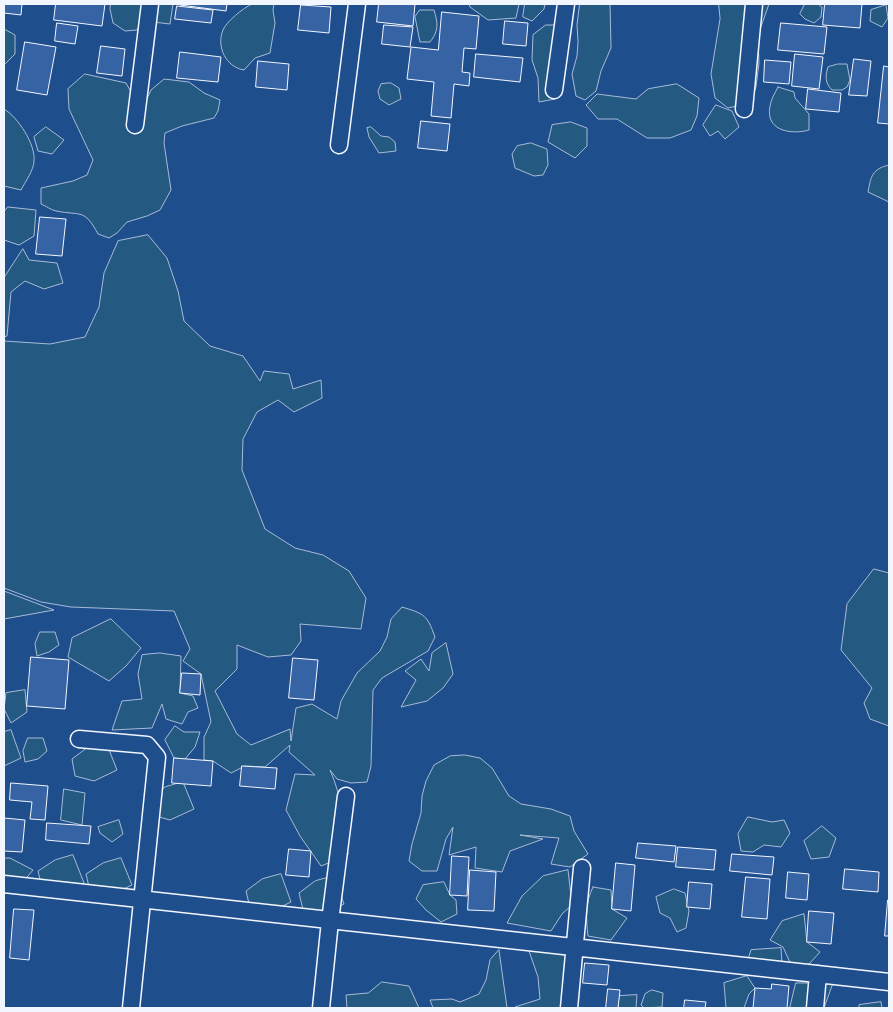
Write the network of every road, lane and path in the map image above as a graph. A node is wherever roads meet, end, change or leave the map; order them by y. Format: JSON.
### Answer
{"nodes":[{"id":1,"x":150,"y":4,"type":"edge"},
{"id":2,"x":357,"y":4,"type":"edge"},
{"id":3,"x":566,"y":4,"type":"edge"},
{"id":4,"x":754,"y":4,"type":"edge"},
{"id":5,"x":554,"y":90,"type":"dead end"},
{"id":6,"x":744,"y":109,"type":"dead end"},
{"id":7,"x":135,"y":125,"type":"dead end"},
{"id":8,"x":339,"y":145,"type":"dead end"},
{"id":9,"x":79,"y":739,"type":"dead end"},
{"id":10,"x":346,"y":796,"type":"dead end"},
{"id":11,"x":582,"y":868,"type":"dead end"},
{"id":12,"x":4,"y":884,"type":"edge"},
{"id":13,"x":142,"y":899,"type":"junction"},
{"id":14,"x":330,"y":921,"type":"junction"},
{"id":15,"x":575,"y":947,"type":"junction"},
{"id":16,"x":818,"y":974,"type":"junction"},
{"id":17,"x":889,"y":982,"type":"edge"},
{"id":18,"x":131,"y":1008,"type":"edge"},
{"id":19,"x":321,"y":1008,"type":"edge"},
{"id":20,"x":569,"y":1008,"type":"edge"},
{"id":21,"x":815,"y":1008,"type":"edge"}],
"edges":[{"from":1,"to":7,"type":"street"},
{"from":2,"to":8,"type":"street"},
{"from":3,"to":5,"type":"street"},
{"from":4,"to":6,"type":"street"},
{"from":9,"to":13,"type":"street"},
{"from":10,"to":14,"type":"street"},
{"from":11,"to":15,"type":"street"},
{"from":12,"to":13,"type":"street"},
{"from":13,"to":14,"type":"street"},
{"from":13,"to":18,"type":"street"},
{"from":14,"to":15,"type":"street"},
{"from":14,"to":19,"type":"street"},
{"from":15,"to":16,"type":"street"},
{"from":15,"to":20,"type":"street"},
{"from":16,"to":17,"type":"street"},
{"from":16,"to":21,"type":"street"}]}
